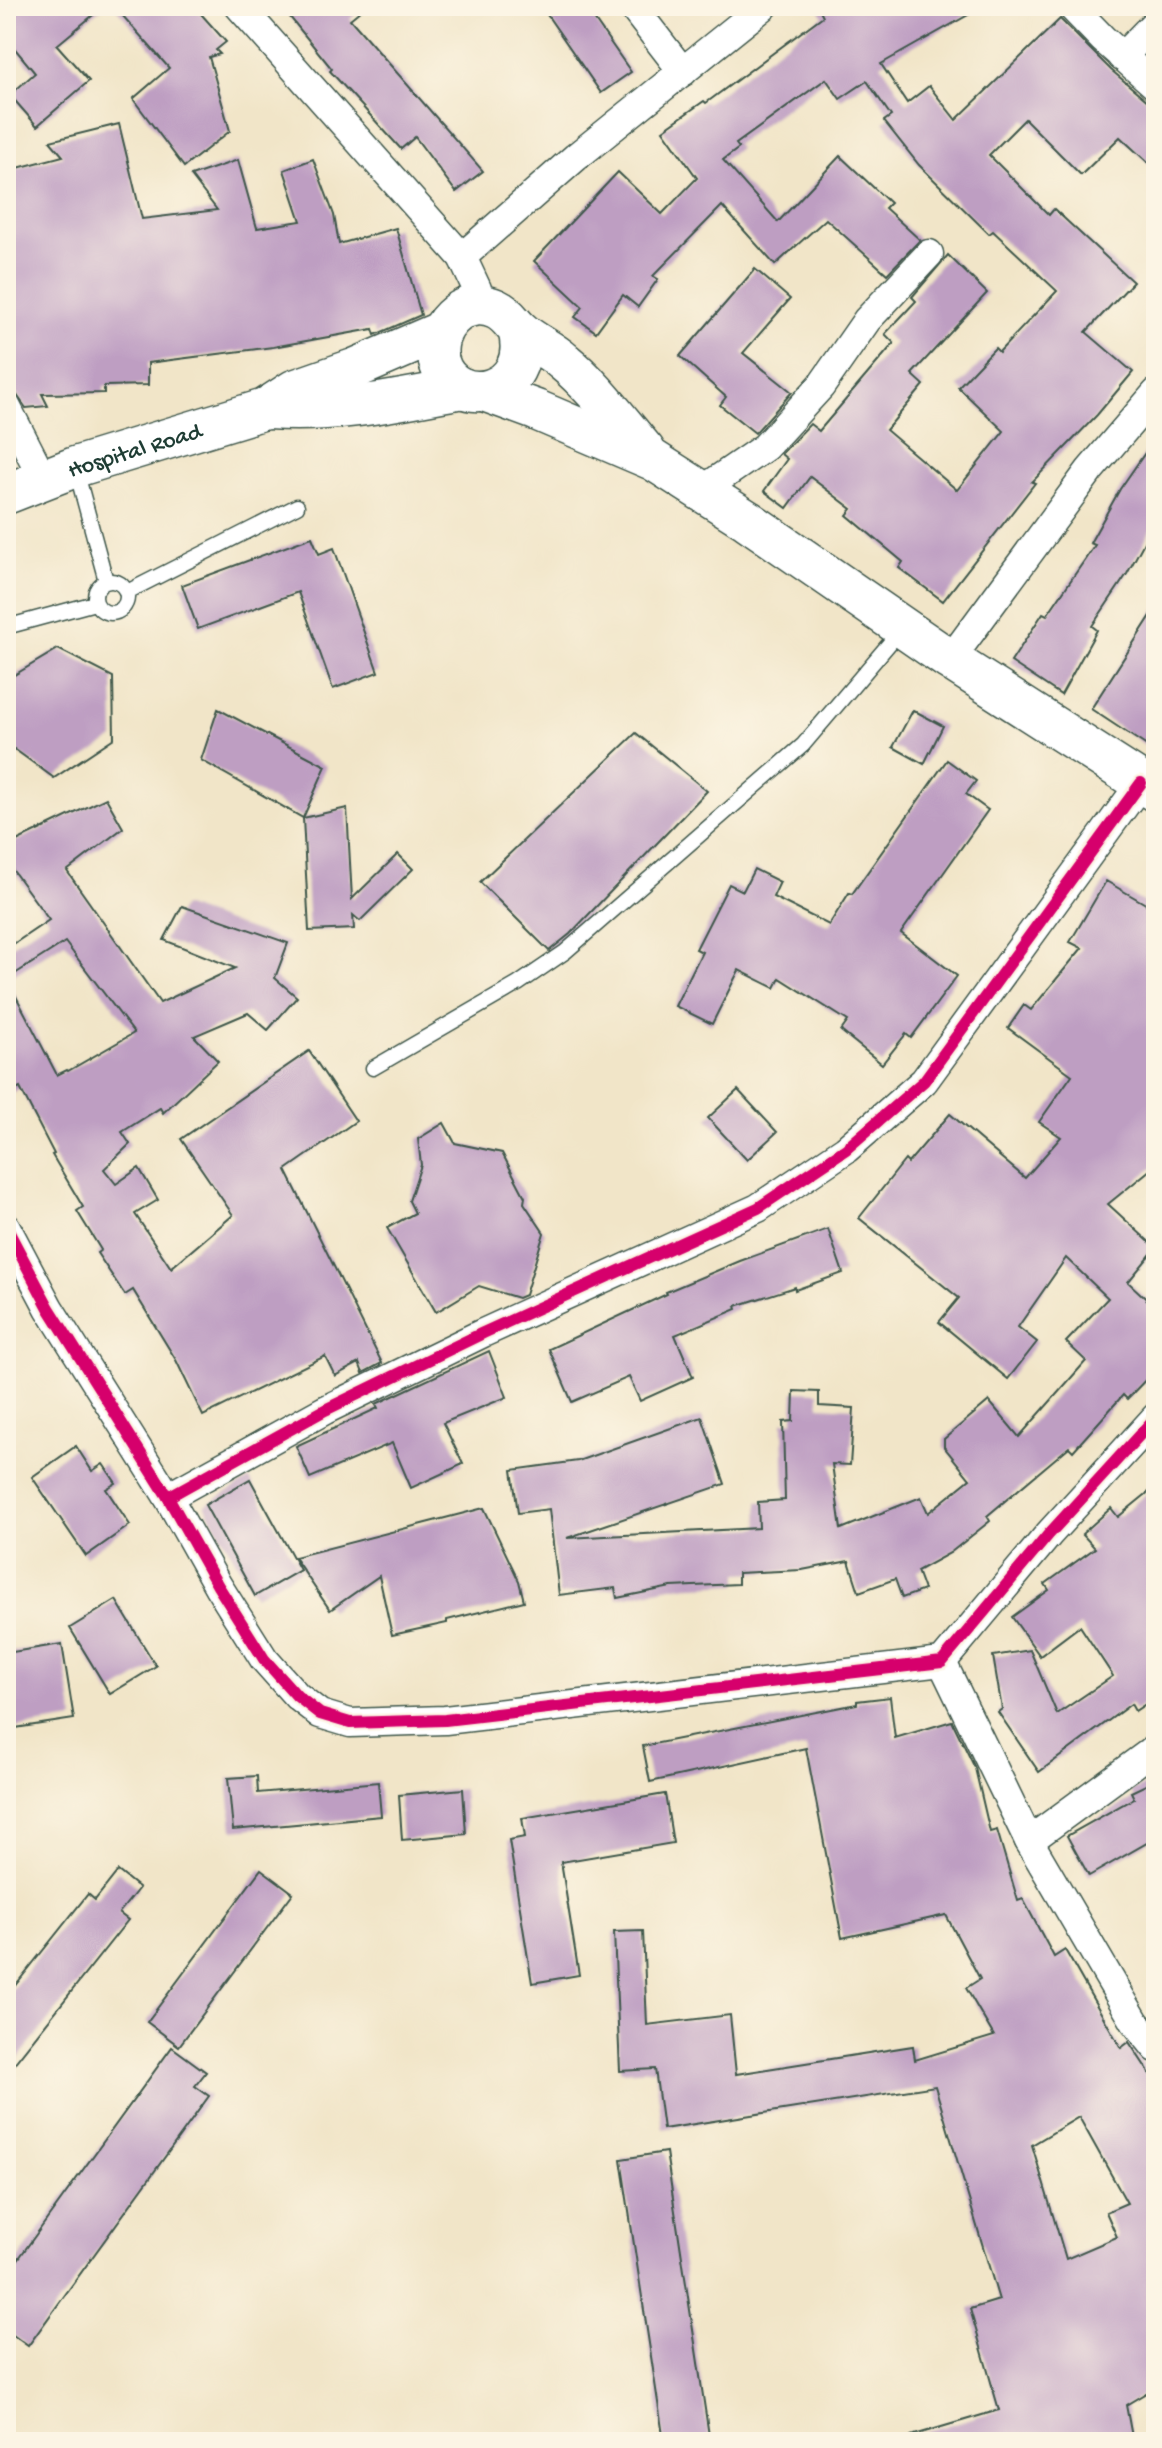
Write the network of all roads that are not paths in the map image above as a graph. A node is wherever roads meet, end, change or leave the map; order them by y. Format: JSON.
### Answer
{"nodes":[{"id":1,"x":239,"y":6,"type":"edge"},
{"id":2,"x":632,"y":6,"type":"edge"},
{"id":3,"x":764,"y":6,"type":"edge"},
{"id":4,"x":1071,"y":6,"type":"edge"},
{"id":5,"x":1156,"y":22,"type":"edge"},
{"id":6,"x":1122,"y":57,"type":"junction"},
{"id":7,"x":683,"y":72,"type":"junction"},
{"id":8,"x":1156,"y":86,"type":"edge"},
{"id":9,"x":929,"y":254,"type":"dead end"},
{"id":10,"x":462,"y":257,"type":"junction"},
{"id":11,"x":479,"y":306,"type":"junction"},
{"id":12,"x":518,"y":329,"type":"junction"},
{"id":13,"x":440,"y":332,"type":"junction"},
{"id":14,"x":473,"y":389,"type":"junction"},
{"id":15,"x":1156,"y":393,"type":"edge"},
{"id":16,"x":6,"y":406,"type":"edge"},
{"id":17,"x":265,"y":409,"type":"junction"},
{"id":18,"x":653,"y":460,"type":"junction"},
{"id":19,"x":59,"y":472,"type":"junction"},
{"id":20,"x":701,"y":491,"type":"junction"},
{"id":21,"x":6,"y":494,"type":"edge"},
{"id":22,"x":297,"y":506,"type":"dead end"},
{"id":23,"x":106,"y":581,"type":"junction"},
{"id":24,"x":127,"y":592,"type":"junction"},
{"id":25,"x":95,"y":603,"type":"junction"},
{"id":26,"x":6,"y":627,"type":"edge"},
{"id":27,"x":903,"y":627,"type":"junction"},
{"id":28,"x":950,"y":660,"type":"junction"},
{"id":29,"x":1149,"y":788,"type":"edge"},
{"id":30,"x":373,"y":1068,"type":"dead end"},
{"id":31,"x":6,"y":1227,"type":"edge"},
{"id":32,"x":1156,"y":1417,"type":"edge"},
{"id":33,"x":168,"y":1497,"type":"junction"},
{"id":34,"x":942,"y":1662,"type":"junction"},
{"id":35,"x":1156,"y":1748,"type":"edge"},
{"id":36,"x":1029,"y":1841,"type":"junction"},
{"id":37,"x":1156,"y":2048,"type":"edge"}],
"edges":[{"from":1,"to":10,"type":"street"},
{"from":2,"to":7,"type":"street"},
{"from":3,"to":7,"type":"street"},
{"from":4,"to":6,"type":"street"},
{"from":5,"to":6,"type":"street"},
{"from":6,"to":8,"type":"street"},
{"from":7,"to":10,"type":"street"},
{"from":9,"to":20,"type":"street"},
{"from":10,"to":11,"type":"street"},
{"from":11,"to":12,"type":"street"},
{"from":11,"to":13,"type":"street"},
{"from":12,"to":14,"type":"street"},
{"from":12,"to":18,"type":"street"},
{"from":13,"to":14,"type":"street"},
{"from":13,"to":17,"type":"street"},
{"from":14,"to":17,"type":"street"},
{"from":14,"to":18,"type":"street"},
{"from":15,"to":28,"type":"street"},
{"from":16,"to":19,"type":"street"},
{"from":17,"to":19,"type":"street","name":"Hospital Road"},
{"from":18,"to":20,"type":"street"},
{"from":19,"to":21,"type":"street","name":"Hospital Road"},
{"from":19,"to":23,"type":"lane"},
{"from":20,"to":27,"type":"street"},
{"from":22,"to":24,"type":"lane"},
{"from":23,"to":24,"type":"lane"},
{"from":23,"to":25,"type":"lane"},
{"from":24,"to":25,"type":"lane"},
{"from":25,"to":26,"type":"lane"},
{"from":27,"to":28,"type":"street"},
{"from":27,"to":30,"type":"lane"},
{"from":28,"to":29,"type":"street"},
{"from":29,"to":33,"type":"street"},
{"from":31,"to":33,"type":"street"},
{"from":32,"to":34,"type":"street"},
{"from":33,"to":34,"type":"street"},
{"from":34,"to":36,"type":"street"},
{"from":35,"to":36,"type":"street"},
{"from":36,"to":37,"type":"street"}]}
